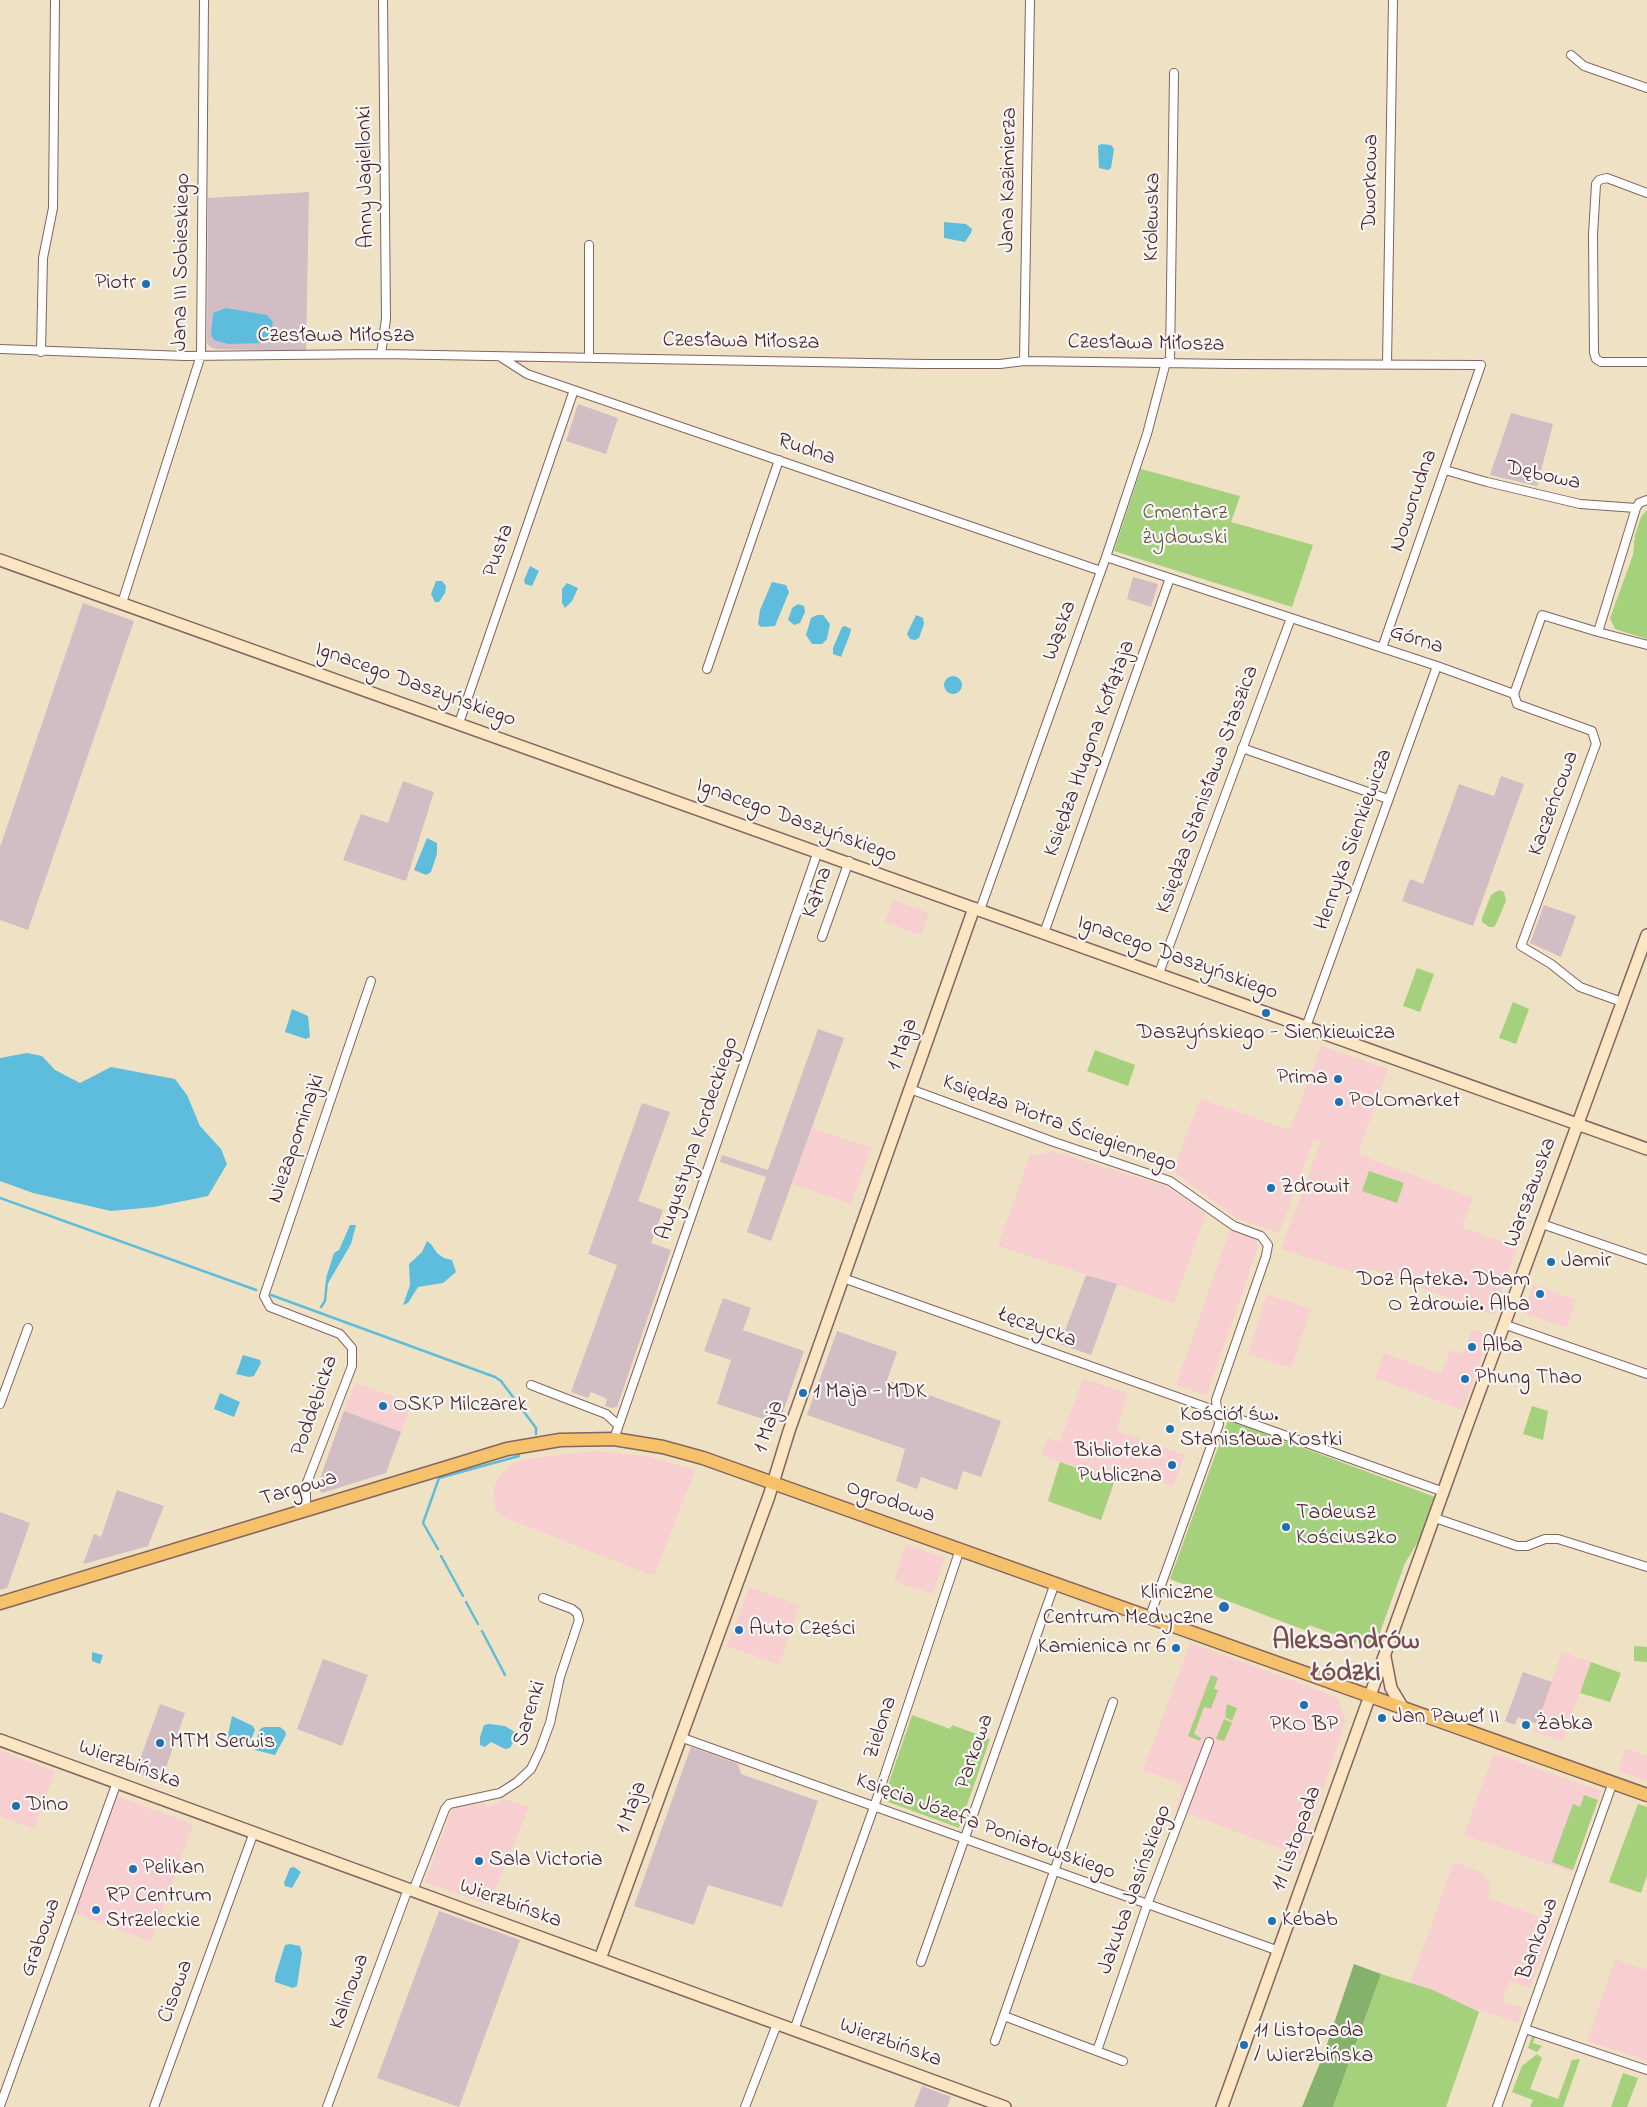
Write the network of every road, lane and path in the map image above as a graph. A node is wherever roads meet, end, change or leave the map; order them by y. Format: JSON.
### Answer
{"nodes":[{"id":1,"x":55,"y":0,"type":"edge"},
{"id":2,"x":204,"y":0,"type":"edge"},
{"id":3,"x":383,"y":0,"type":"edge"},
{"id":4,"x":1030,"y":0,"type":"edge"},
{"id":5,"x":1393,"y":0,"type":"edge"},
{"id":6,"x":1571,"y":55,"type":"dead end"},
{"id":7,"x":1174,"y":73,"type":"dead end"},
{"id":8,"x":1647,"y":88,"type":"edge"},
{"id":9,"x":1647,"y":193,"type":"edge"},
{"id":10,"x":589,"y":246,"type":"dead end"},
{"id":11,"x":0,"y":349,"type":"edge"},
{"id":12,"x":41,"y":352,"type":"junction"},
{"id":13,"x":381,"y":354,"type":"junction"},
{"id":14,"x":201,"y":355,"type":"junction"},
{"id":15,"x":502,"y":358,"type":"junction"},
{"id":16,"x":589,"y":358,"type":"junction"},
{"id":17,"x":1024,"y":361,"type":"junction"},
{"id":18,"x":1168,"y":362,"type":"junction"},
{"id":19,"x":1647,"y":362,"type":"edge"},
{"id":20,"x":1387,"y":364,"type":"junction"},
{"id":21,"x":1481,"y":365,"type":"joint"},
{"id":22,"x":574,"y":390,"type":"junction"},
{"id":23,"x":779,"y":460,"type":"junction"},
{"id":24,"x":1445,"y":470,"type":"junction"},
{"id":25,"x":1647,"y":500,"type":"edge"},
{"id":26,"x":1636,"y":508,"type":"junction"},
{"id":27,"x":1106,"y":557,"type":"junction"},
{"id":28,"x":0,"y":560,"type":"edge"},
{"id":29,"x":1101,"y":571,"type":"junction"},
{"id":30,"x":1170,"y":578,"type":"junction"},
{"id":31,"x":122,"y":603,"type":"junction"},
{"id":32,"x":1291,"y":618,"type":"junction"},
{"id":33,"x":1598,"y":632,"type":"junction"},
{"id":34,"x":1647,"y":645,"type":"edge"},
{"id":35,"x":1382,"y":648,"type":"junction"},
{"id":36,"x":1437,"y":666,"type":"junction"},
{"id":37,"x":707,"y":668,"type":"dead end"},
{"id":38,"x":1514,"y":694,"type":"junction"},
{"id":39,"x":459,"y":724,"type":"junction"},
{"id":40,"x":1242,"y":748,"type":"junction"},
{"id":41,"x":1388,"y":799,"type":"junction"},
{"id":42,"x":818,"y":851,"type":"junction"},
{"id":43,"x":848,"y":861,"type":"junction"},
{"id":44,"x":977,"y":909,"type":"junction"},
{"id":45,"x":1044,"y":933,"type":"junction"},
{"id":46,"x":1647,"y":935,"type":"edge"},
{"id":47,"x":822,"y":937,"type":"dead end"},
{"id":48,"x":1159,"y":973,"type":"junction"},
{"id":49,"x":371,"y":981,"type":"dead end"},
{"id":50,"x":1622,"y":1002,"type":"junction"},
{"id":51,"x":1306,"y":1027,"type":"junction"},
{"id":52,"x":910,"y":1089,"type":"junction"},
{"id":53,"x":1578,"y":1125,"type":"junction"},
{"id":54,"x":1647,"y":1148,"type":"edge"},
{"id":55,"x":1542,"y":1224,"type":"junction"},
{"id":56,"x":1647,"y":1260,"type":"edge"},
{"id":57,"x":843,"y":1278,"type":"junction"},
{"id":58,"x":270,"y":1306,"type":"joint"},
{"id":59,"x":1506,"y":1325,"type":"junction"},
{"id":60,"x":28,"y":1328,"type":"dead end"},
{"id":61,"x":1647,"y":1374,"type":"edge"},
{"id":62,"x":531,"y":1384,"type":"dead end"},
{"id":63,"x":0,"y":1404,"type":"edge"},
{"id":64,"x":1218,"y":1412,"type":"junction"},
{"id":65,"x":618,"y":1425,"type":"junction"},
{"id":66,"x":614,"y":1439,"type":"junction"},
{"id":67,"x":773,"y":1483,"type":"junction"},
{"id":68,"x":1444,"y":1492,"type":"junction"},
{"id":69,"x":306,"y":1509,"type":"junction"},
{"id":70,"x":1435,"y":1518,"type":"junction"},
{"id":71,"x":960,"y":1549,"type":"junction"},
{"id":72,"x":1647,"y":1568,"type":"edge"},
{"id":73,"x":1054,"y":1583,"type":"junction"},
{"id":74,"x":543,"y":1598,"type":"dead end"},
{"id":75,"x":0,"y":1603,"type":"edge"},
{"id":76,"x":1150,"y":1616,"type":"junction"},
{"id":77,"x":1385,"y":1655,"type":"junction"},
{"id":78,"x":1370,"y":1696,"type":"junction"},
{"id":79,"x":1113,"y":1702,"type":"dead end"},
{"id":80,"x":1403,"y":1708,"type":"junction"},
{"id":81,"x":680,"y":1737,"type":"junction"},
{"id":82,"x":0,"y":1740,"type":"edge"},
{"id":83,"x":1210,"y":1742,"type":"dead end"},
{"id":84,"x":117,"y":1782,"type":"junction"},
{"id":85,"x":1613,"y":1782,"type":"junction"},
{"id":86,"x":1647,"y":1794,"type":"edge"},
{"id":87,"x":874,"y":1807,"type":"junction"},
{"id":88,"x":254,"y":1832,"type":"junction"},
{"id":89,"x":964,"y":1840,"type":"junction"},
{"id":90,"x":1056,"y":1872,"type":"junction"},
{"id":91,"x":411,"y":1890,"type":"junction"},
{"id":92,"x":1147,"y":1905,"type":"junction"},
{"id":93,"x":1279,"y":1951,"type":"junction"},
{"id":94,"x":600,"y":1959,"type":"junction"},
{"id":95,"x":920,"y":1962,"type":"dead end"},
{"id":96,"x":1004,"y":2016,"type":"junction"},
{"id":97,"x":777,"y":2024,"type":"junction"},
{"id":98,"x":1525,"y":2029,"type":"junction"},
{"id":99,"x":794,"y":2030,"type":"junction"},
{"id":100,"x":995,"y":2041,"type":"dead end"},
{"id":101,"x":1097,"y":2051,"type":"junction"},
{"id":102,"x":1123,"y":2061,"type":"dead end"},
{"id":103,"x":1647,"y":2070,"type":"edge"},
{"id":104,"x":0,"y":2106,"type":"edge"},
{"id":105,"x":154,"y":2107,"type":"edge"},
{"id":106,"x":327,"y":2107,"type":"edge"},
{"id":107,"x":745,"y":2107,"type":"edge"},
{"id":108,"x":1005,"y":2107,"type":"edge"},
{"id":109,"x":1222,"y":2107,"type":"edge"},
{"id":110,"x":1497,"y":2107,"type":"edge"}],
"edges":[{"from":1,"to":12,"type":"street"},
{"from":2,"to":14,"type":"street","name":"Jana III Sobieskiego"},
{"from":3,"to":13,"type":"street","name":"Anny Jagiellonki"},
{"from":4,"to":17,"type":"street","name":"Jana Kazimierza"},
{"from":5,"to":20,"type":"street","name":"Dworkowa"},
{"from":6,"to":8,"type":"street"},
{"from":7,"to":18,"type":"street","name":"Królewska"},
{"from":9,"to":19,"type":"street"},
{"from":10,"to":16,"type":"street"},
{"from":11,"to":12,"type":"street","name":"Czesława Miłosza"},
{"from":12,"to":14,"type":"street","name":"Czesława Miłosza"},
{"from":13,"to":14,"type":"street","name":"Czesława Miłosza"},
{"from":13,"to":15,"type":"street","name":"Czesława Miłosza"},
{"from":14,"to":31,"type":"street","name":"Jana III Sobieskiego"},
{"from":15,"to":16,"type":"street","name":"Czesława Miłosza"},
{"from":15,"to":22,"type":"street","name":"Rudna"},
{"from":16,"to":17,"type":"street","name":"Czesława Miłosza"},
{"from":17,"to":18,"type":"street","name":"Czesława Miłosza"},
{"from":18,"to":20,"type":"street","name":"Czesława Miłosza"},
{"from":18,"to":27,"type":"street","name":"Wąska"},
{"from":20,"to":21,"type":"street","name":"Czesława Miłosza"},
{"from":21,"to":24,"type":"street","name":"Noworudna"},
{"from":22,"to":23,"type":"street","name":"Rudna"},
{"from":22,"to":39,"type":"street","name":"Pusta"},
{"from":23,"to":29,"type":"street","name":"Rudna"},
{"from":23,"to":37,"type":"street"},
{"from":24,"to":26,"type":"street","name":"Dębowa"},
{"from":24,"to":35,"type":"street","name":"Noworudna"},
{"from":25,"to":26,"type":"street"},
{"from":26,"to":33,"type":"street"},
{"from":27,"to":29,"type":"street","name":"Wąska"},
{"from":27,"to":30,"type":"street"},
{"from":28,"to":31,"type":"street","name":"Ignacego Daszyńskiego"},
{"from":29,"to":44,"type":"street","name":"Wąska"},
{"from":30,"to":32,"type":"street","name":"Górna"},
{"from":30,"to":45,"type":"street","name":"Księdza Hugona Kołłątaja"},
{"from":31,"to":39,"type":"street","name":"Ignacego Daszyńskiego"},
{"from":32,"to":35,"type":"street","name":"Górna"},
{"from":32,"to":40,"type":"street","name":"Księdza Stanisława Staszica"},
{"from":33,"to":34,"type":"street"},
{"from":33,"to":38,"type":"street"},
{"from":35,"to":36,"type":"street","name":"Górna"},
{"from":36,"to":38,"type":"street","name":"Górna"},
{"from":36,"to":41,"type":"street","name":"Henryka Sienkiewicza"},
{"from":38,"to":50,"type":"street","name":"Kaczeńcowa"},
{"from":39,"to":42,"type":"street","name":"Ignacego Daszyńskiego"},
{"from":40,"to":41,"type":"street"},
{"from":40,"to":48,"type":"street","name":"Księdza Stanisława Staszica"},
{"from":41,"to":51,"type":"street","name":"Henryka Sienkiewicza"},
{"from":42,"to":43,"type":"street","name":"Ignacego Daszyńskiego"},
{"from":42,"to":65,"type":"street","name":"Augustyna Kordeckiego"},
{"from":43,"to":44,"type":"street","name":"Ignacego Daszyńskiego"},
{"from":43,"to":47,"type":"street","name":"Kątna"},
{"from":44,"to":45,"type":"street","name":"Ignacego Daszyńskiego"},
{"from":44,"to":52,"type":"street","name":"1 Maja"},
{"from":45,"to":48,"type":"street","name":"Ignacego Daszyńskiego"},
{"from":46,"to":50,"type":"street","name":"Warszawska"},
{"from":48,"to":51,"type":"street","name":"Ignacego Daszyńskiego"},
{"from":49,"to":58,"type":"street","name":"Niezapominajki"},
{"from":50,"to":53,"type":"street","name":"Warszawska"},
{"from":51,"to":53,"type":"street","name":"Ignacego Daszyńskiego"},
{"from":52,"to":57,"type":"street","name":"1 Maja"},
{"from":52,"to":64,"type":"street","name":"Księdza Piotra Ściegiennego"},
{"from":53,"to":54,"type":"street","name":"Ignacego Daszyńskiego"},
{"from":53,"to":55,"type":"street","name":"Warszawska"},
{"from":55,"to":56,"type":"street"},
{"from":55,"to":59,"type":"street","name":"Warszawska"},
{"from":57,"to":64,"type":"street","name":"Łęczycka"},
{"from":57,"to":67,"type":"street","name":"1 Maja"},
{"from":58,"to":69,"type":"street","name":"Poddębicka"},
{"from":59,"to":61,"type":"street"},
{"from":59,"to":68,"type":"street","name":"Warszawska"},
{"from":60,"to":63,"type":"street"},
{"from":62,"to":65,"type":"street"},
{"from":64,"to":68,"type":"street","name":"Łęczycka"},
{"from":64,"to":76,"type":"street"},
{"from":65,"to":66,"type":"street","name":"Augustyna Kordeckiego"},
{"from":66,"to":67,"type":"main road","name":"Ogrodowa"},
{"from":66,"to":69,"type":"main road","name":"Targowa"},
{"from":67,"to":71,"type":"main road","name":"Ogrodowa"},
{"from":67,"to":81,"type":"street","name":"1 Maja"},
{"from":68,"to":70,"type":"street","name":"Warszawska"},
{"from":69,"to":75,"type":"main road","name":"Targowa"},
{"from":70,"to":72,"type":"street"},
{"from":70,"to":77,"type":"street","name":"Warszawska"},
{"from":71,"to":73,"type":"main road","name":"Ogrodowa"},
{"from":71,"to":87,"type":"street","name":"Zielona"},
{"from":73,"to":76,"type":"main road","name":"Ogrodowa"},
{"from":73,"to":89,"type":"street","name":"Parkowa"},
{"from":74,"to":91,"type":"street","name":"Sarenki"},
{"from":76,"to":78,"type":"main road","name":"Ogrodowa"},
{"from":77,"to":78,"type":"street","name":"11 Listopada"},
{"from":77,"to":80,"type":"street"},
{"from":78,"to":80,"type":"main road","name":"Ogrodowa"},
{"from":78,"to":93,"type":"street","name":"11 Listopada"},
{"from":79,"to":90,"type":"street"},
{"from":80,"to":85,"type":"main road","name":"Ogrodowa"},
{"from":81,"to":87,"type":"street","name":"Księcia Józefa Poniatowskiego"},
{"from":81,"to":94,"type":"street","name":"1 Maja"},
{"from":82,"to":84,"type":"street","name":"Wierzbińska"},
{"from":83,"to":92,"type":"street","name":"Jakuba Jasińskiego"},
{"from":84,"to":88,"type":"street","name":"Wierzbińska"},
{"from":84,"to":104,"type":"street","name":"Grabowa"},
{"from":85,"to":86,"type":"main road","name":"Ogrodowa"},
{"from":85,"to":98,"type":"street","name":"Bankowa"},
{"from":87,"to":89,"type":"street","name":"Księcia Józefa Poniatowskiego"},
{"from":87,"to":99,"type":"street","name":"Zielona"},
{"from":88,"to":91,"type":"street","name":"Wierzbińska"},
{"from":88,"to":105,"type":"street","name":"Cisowa"},
{"from":89,"to":90,"type":"street","name":"Księcia Józefa Poniatowskiego"},
{"from":89,"to":95,"type":"street","name":"Parkowa"},
{"from":90,"to":92,"type":"street","name":"Księcia Józefa Poniatowskiego"},
{"from":90,"to":96,"type":"street"},
{"from":91,"to":94,"type":"street","name":"Wierzbińska"},
{"from":91,"to":106,"type":"street","name":"Kalinowa"},
{"from":92,"to":93,"type":"street","name":"Księcia Józefa Poniatowskiego"},
{"from":92,"to":101,"type":"street","name":"Jakuba Jasińskiego"},
{"from":93,"to":109,"type":"street","name":"11 Listopada"},
{"from":94,"to":97,"type":"street","name":"Wierzbińska"},
{"from":96,"to":100,"type":"street"},
{"from":96,"to":101,"type":"street"},
{"from":97,"to":99,"type":"street","name":"Wierzbińska"},
{"from":97,"to":107,"type":"street"},
{"from":98,"to":103,"type":"street"},
{"from":98,"to":110,"type":"street","name":"Bankowa"},
{"from":99,"to":108,"type":"street","name":"Wierzbińska"},
{"from":101,"to":102,"type":"street"}]}
